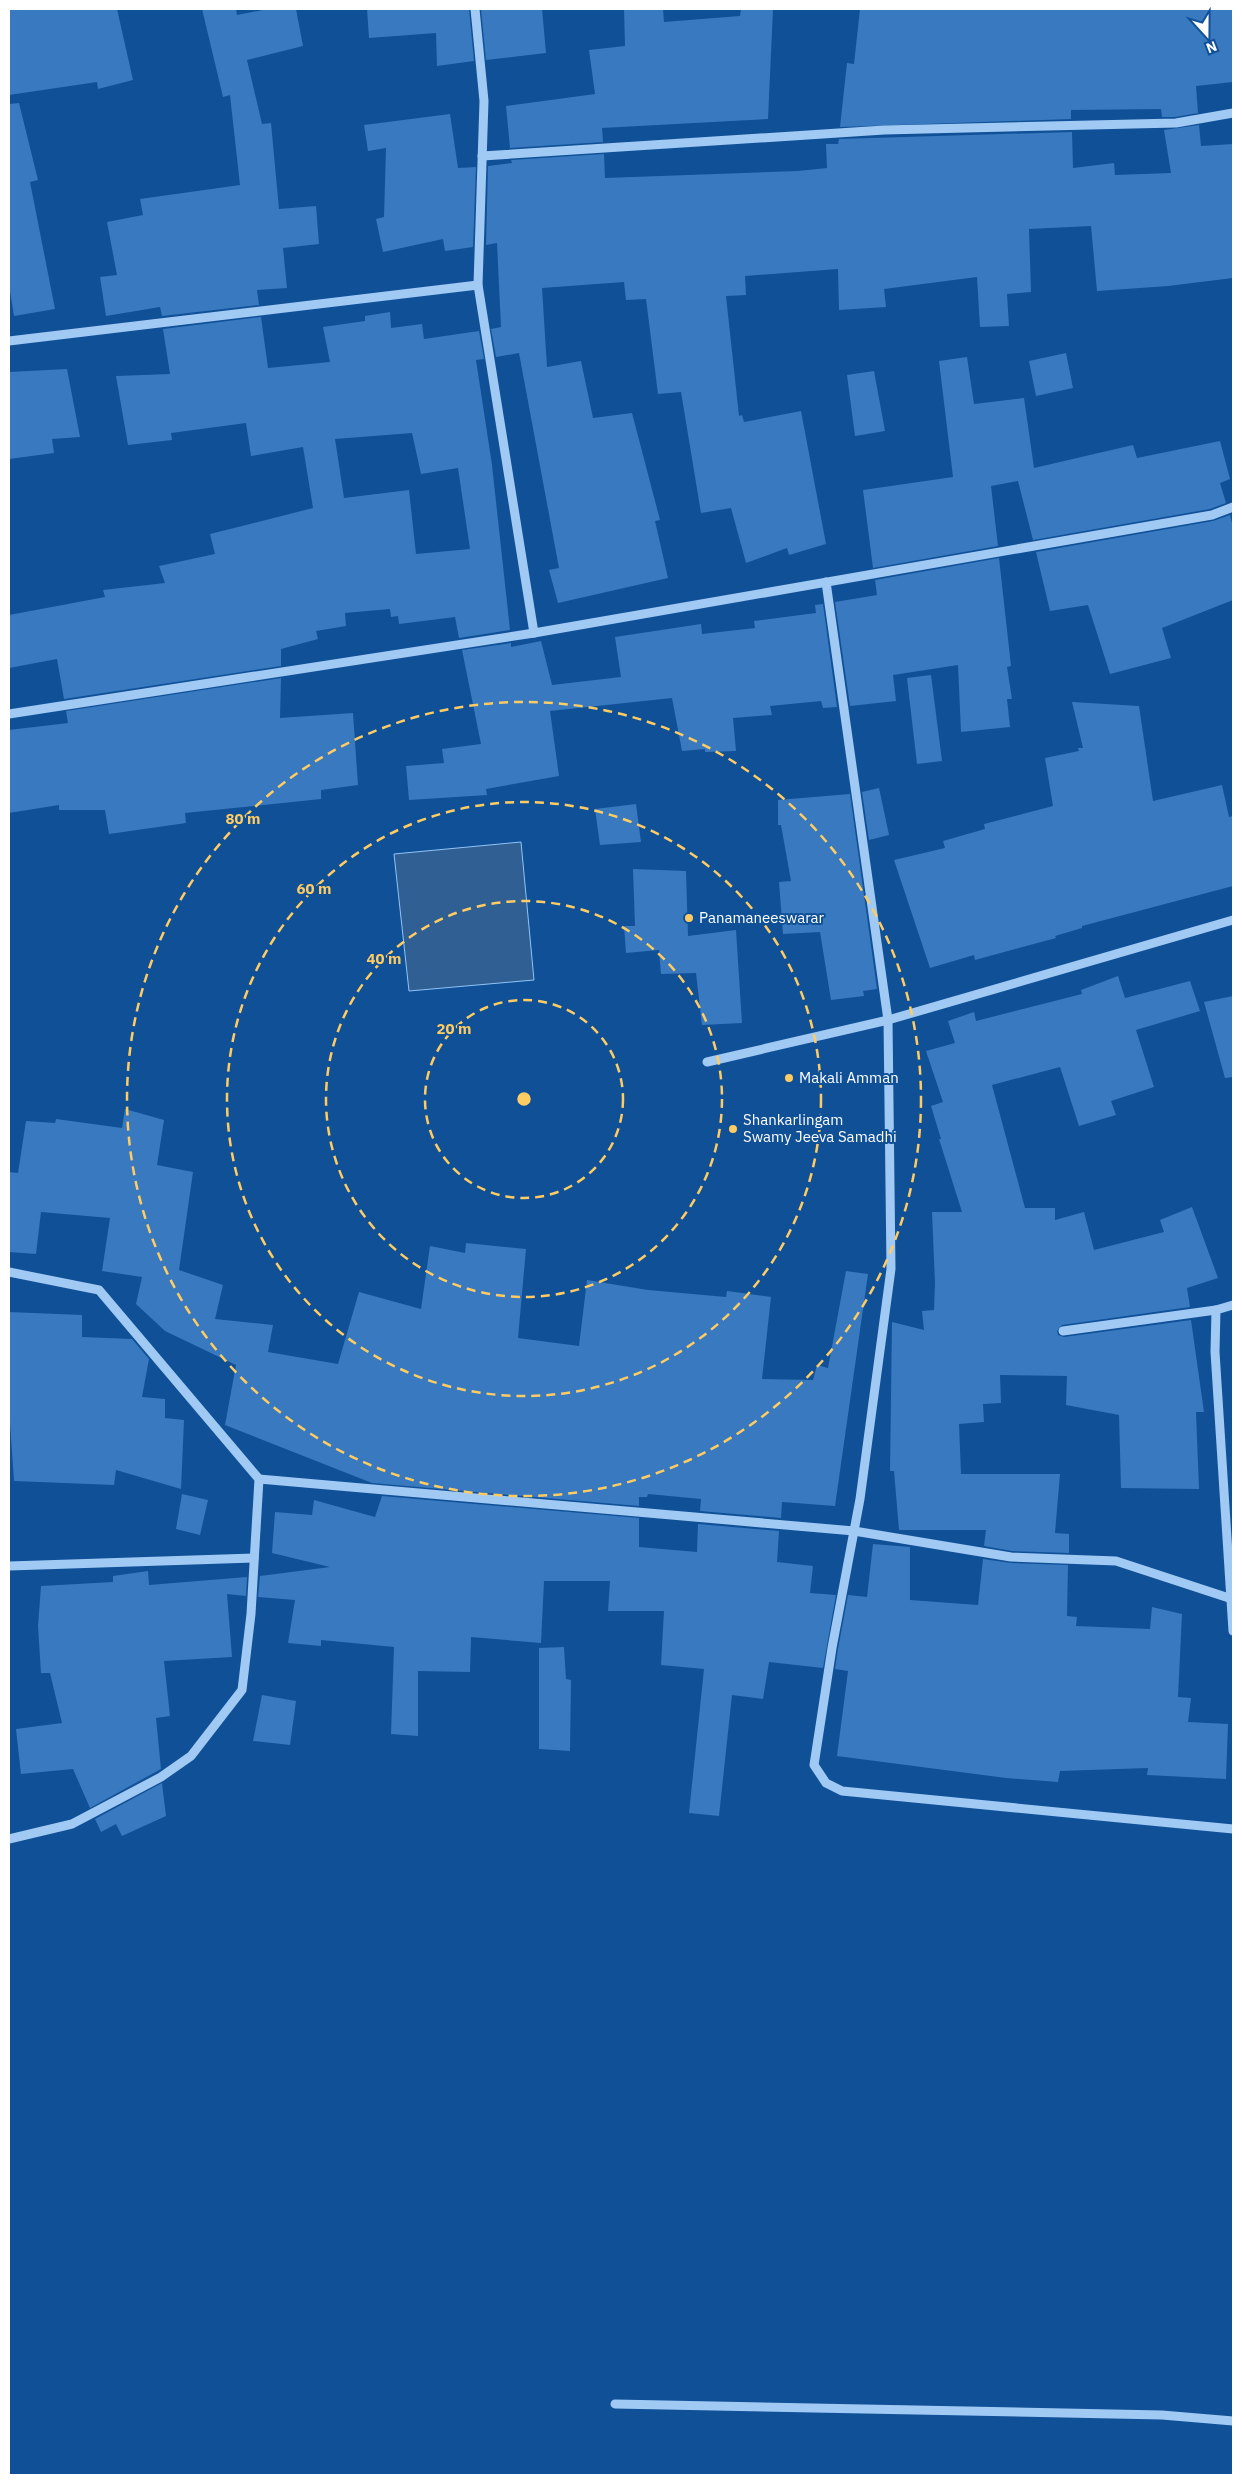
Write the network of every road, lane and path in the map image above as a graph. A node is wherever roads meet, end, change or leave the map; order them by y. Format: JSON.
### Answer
{"nodes":[{"id":1,"x":475,"y":9,"type":"edge"},
{"id":2,"x":1233,"y":113,"type":"edge"},
{"id":3,"x":482,"y":156,"type":"junction"},
{"id":4,"x":478,"y":286,"type":"junction"},
{"id":5,"x":9,"y":340,"type":"edge"},
{"id":6,"x":1233,"y":507,"type":"edge"},
{"id":7,"x":826,"y":582,"type":"junction"},
{"id":8,"x":534,"y":633,"type":"junction"},
{"id":9,"x":9,"y":714,"type":"edge"},
{"id":10,"x":1233,"y":920,"type":"edge"},
{"id":11,"x":888,"y":1020,"type":"junction"},
{"id":12,"x":707,"y":1062,"type":"dead end"},
{"id":13,"x":9,"y":1272,"type":"edge"},
{"id":14,"x":1233,"y":1305,"type":"edge"},
{"id":15,"x":1216,"y":1310,"type":"junction"},
{"id":16,"x":1063,"y":1331,"type":"dead end"},
{"id":17,"x":259,"y":1480,"type":"junction"},
{"id":18,"x":854,"y":1531,"type":"junction"},
{"id":19,"x":254,"y":1558,"type":"junction"},
{"id":20,"x":9,"y":1566,"type":"edge"},
{"id":21,"x":1232,"y":1599,"type":"junction"},
{"id":22,"x":1233,"y":1631,"type":"edge"},
{"id":23,"x":1233,"y":1829,"type":"edge"},
{"id":24,"x":9,"y":1839,"type":"edge"},
{"id":25,"x":615,"y":2404,"type":"dead end"},
{"id":26,"x":1233,"y":2421,"type":"edge"}],
"edges":[{"from":1,"to":3,"type":"street"},
{"from":2,"to":3,"type":"street"},
{"from":3,"to":4,"type":"street"},
{"from":4,"to":5,"type":"street"},
{"from":4,"to":8,"type":"street"},
{"from":6,"to":7,"type":"street"},
{"from":7,"to":8,"type":"street"},
{"from":7,"to":11,"type":"street"},
{"from":8,"to":9,"type":"street"},
{"from":10,"to":11,"type":"street"},
{"from":11,"to":12,"type":"street"},
{"from":11,"to":18,"type":"street"},
{"from":13,"to":17,"type":"street"},
{"from":14,"to":15,"type":"street"},
{"from":15,"to":16,"type":"street"},
{"from":15,"to":21,"type":"street"},
{"from":17,"to":18,"type":"street"},
{"from":17,"to":19,"type":"street"},
{"from":18,"to":21,"type":"street"},
{"from":18,"to":23,"type":"street"},
{"from":19,"to":20,"type":"street"},
{"from":19,"to":24,"type":"street"},
{"from":21,"to":22,"type":"street"},
{"from":25,"to":26,"type":"street"}]}
